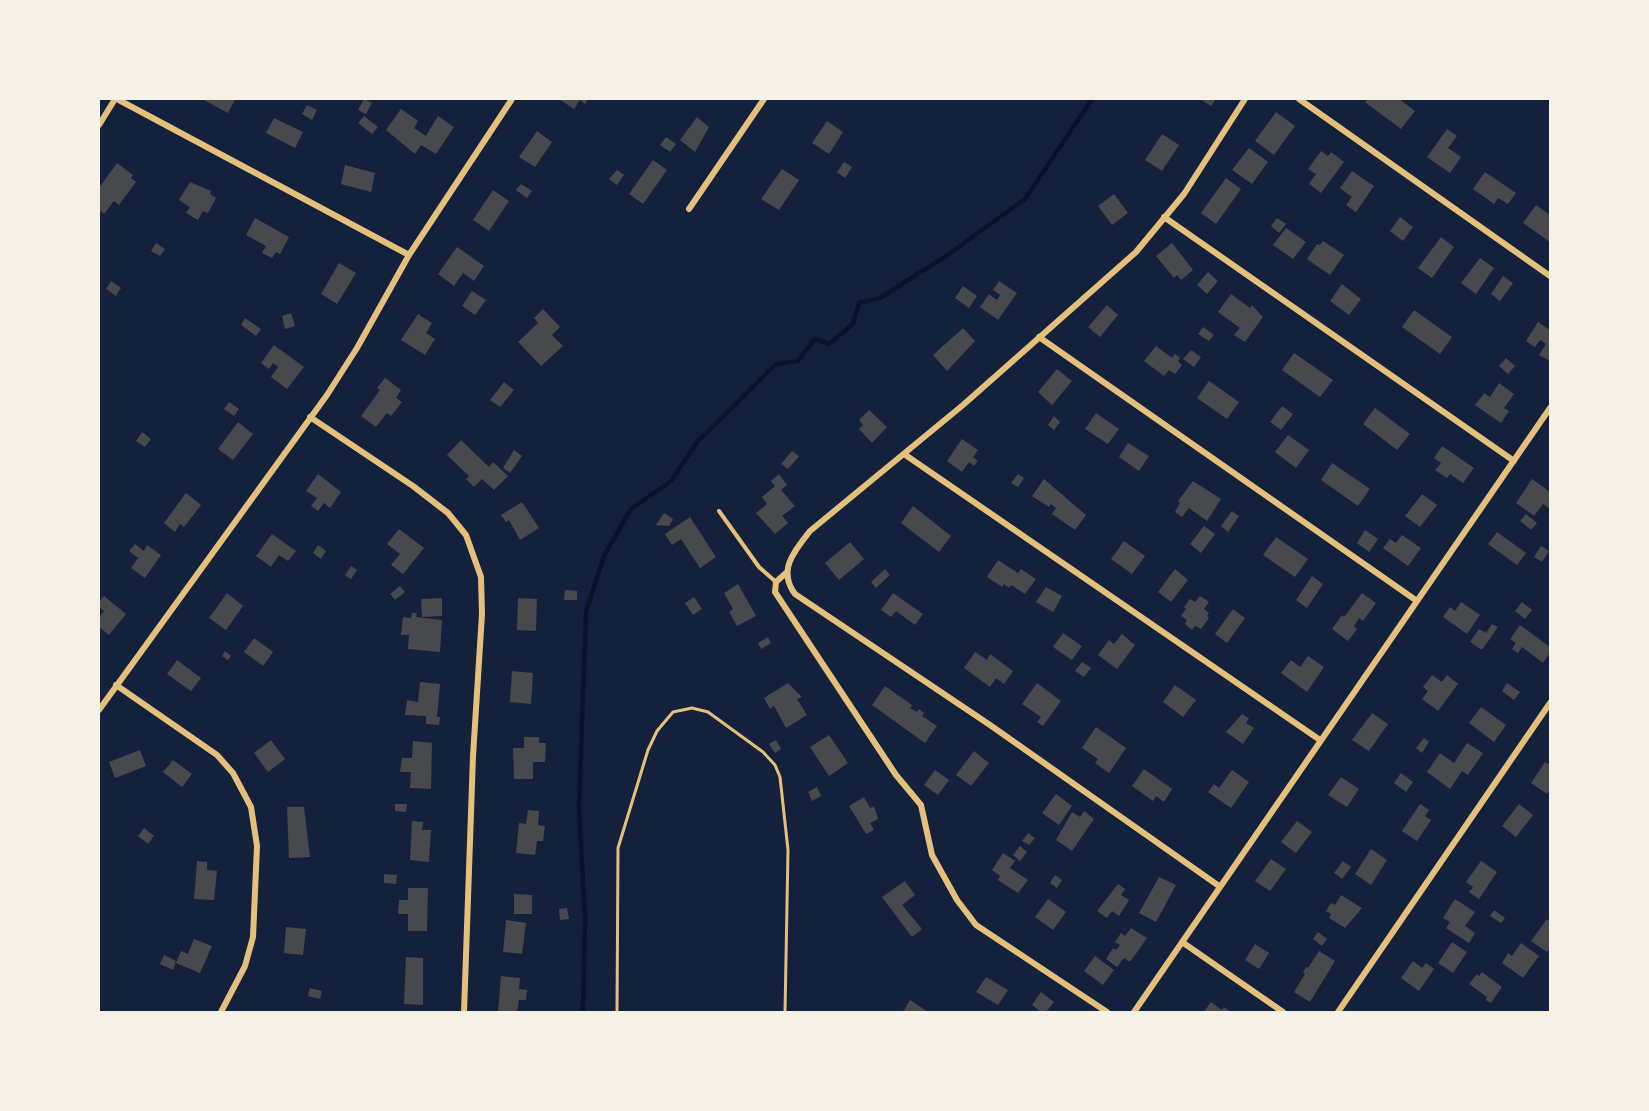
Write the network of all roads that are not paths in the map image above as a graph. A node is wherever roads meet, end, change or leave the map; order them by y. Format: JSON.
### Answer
{"nodes":[{"id":1,"x":116,"y":99,"type":"edge"},
{"id":2,"x":512,"y":99,"type":"edge"},
{"id":3,"x":764,"y":99,"type":"edge"},
{"id":4,"x":1245,"y":99,"type":"edge"},
{"id":5,"x":1299,"y":99,"type":"edge"},
{"id":6,"x":99,"y":125,"type":"edge"},
{"id":7,"x":689,"y":209,"type":"dead end"},
{"id":8,"x":1164,"y":217,"type":"junction"},
{"id":9,"x":409,"y":255,"type":"junction"},
{"id":10,"x":1550,"y":276,"type":"edge"},
{"id":11,"x":1039,"y":337,"type":"junction"},
{"id":12,"x":1550,"y":408,"type":"edge"},
{"id":13,"x":310,"y":417,"type":"junction"},
{"id":14,"x":904,"y":454,"type":"junction"},
{"id":15,"x":1514,"y":461,"type":"junction"},
{"id":16,"x":719,"y":511,"type":"dead end"},
{"id":17,"x":787,"y":572,"type":"junction"},
{"id":18,"x":776,"y":582,"type":"junction"},
{"id":19,"x":1417,"y":601,"type":"junction"},
{"id":20,"x":116,"y":685,"type":"junction"},
{"id":21,"x":1550,"y":704,"type":"edge"},
{"id":22,"x":99,"y":710,"type":"edge"},
{"id":23,"x":1320,"y":740,"type":"junction"},
{"id":24,"x":1220,"y":886,"type":"junction"},
{"id":25,"x":1182,"y":942,"type":"junction"},
{"id":26,"x":221,"y":1012,"type":"edge"},
{"id":27,"x":464,"y":1012,"type":"edge"},
{"id":28,"x":1107,"y":1012,"type":"edge"},
{"id":29,"x":1134,"y":1012,"type":"edge"},
{"id":30,"x":1283,"y":1012,"type":"edge"},
{"id":31,"x":1338,"y":1012,"type":"edge"}],
"edges":[{"from":1,"to":6,"type":"street"},
{"from":1,"to":9,"type":"street"},
{"from":2,"to":9,"type":"street"},
{"from":3,"to":7,"type":"street"},
{"from":4,"to":8,"type":"street"},
{"from":5,"to":10,"type":"street"},
{"from":8,"to":11,"type":"street"},
{"from":8,"to":15,"type":"street"},
{"from":9,"to":13,"type":"street"},
{"from":11,"to":14,"type":"street"},
{"from":11,"to":19,"type":"street"},
{"from":12,"to":15,"type":"street"},
{"from":13,"to":20,"type":"street"},
{"from":13,"to":27,"type":"street"},
{"from":14,"to":17,"type":"street"},
{"from":14,"to":23,"type":"street"},
{"from":15,"to":19,"type":"street"},
{"from":16,"to":18,"type":"lane"},
{"from":17,"to":18,"type":"street"},
{"from":17,"to":24,"type":"street"},
{"from":18,"to":28,"type":"street"},
{"from":19,"to":23,"type":"street"},
{"from":20,"to":22,"type":"street"},
{"from":20,"to":26,"type":"street"},
{"from":21,"to":31,"type":"street"},
{"from":23,"to":24,"type":"street"},
{"from":24,"to":25,"type":"street"},
{"from":25,"to":29,"type":"street"},
{"from":25,"to":30,"type":"street"}]}
